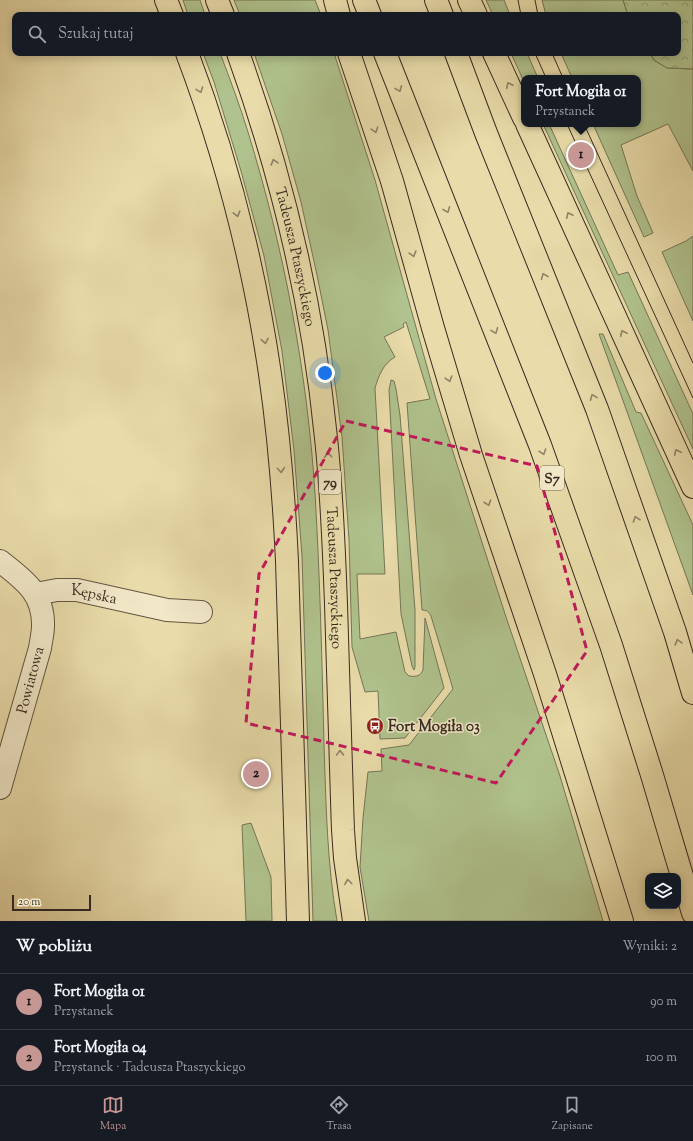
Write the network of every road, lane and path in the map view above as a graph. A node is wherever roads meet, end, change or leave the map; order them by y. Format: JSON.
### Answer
{"nodes":[{"id":1,"x":166,"y":0,"type":"edge"},
{"id":2,"x":217,"y":0,"type":"edge"},
{"id":3,"x":335,"y":0,"type":"edge"},
{"id":4,"x":364,"y":0,"type":"edge"},
{"id":5,"x":436,"y":0,"type":"edge"},
{"id":6,"x":468,"y":0,"type":"edge"},
{"id":7,"x":171,"y":12,"type":"edge"},
{"id":8,"x":222,"y":12,"type":"edge"},
{"id":9,"x":338,"y":12,"type":"edge"},
{"id":10,"x":369,"y":12,"type":"edge"},
{"id":11,"x":441,"y":12,"type":"edge"},
{"id":12,"x":474,"y":12,"type":"edge"},
{"id":13,"x":188,"y":56,"type":"edge"},
{"id":14,"x":239,"y":56,"type":"edge"},
{"id":15,"x":350,"y":56,"type":"edge"},
{"id":16,"x":386,"y":56,"type":"edge"},
{"id":17,"x":457,"y":56,"type":"edge"},
{"id":18,"x":495,"y":56,"type":"edge"},
{"id":19,"x":521,"y":112,"type":"edge"},
{"id":20,"x":528,"y":127,"type":"edge"},
{"id":21,"x":693,"y":487,"type":"edge"},
{"id":22,"x":0,"y":561,"type":"edge"},
{"id":23,"x":36,"y":594,"type":"junction"},
{"id":24,"x":200,"y":612,"type":"dead end"},
{"id":25,"x":693,"y":693,"type":"edge"},
{"id":26,"x":0,"y":788,"type":"edge"},
{"id":27,"x":693,"y":913,"type":"edge"},
{"id":28,"x":298,"y":921,"type":"edge"},
{"id":29,"x":354,"y":921,"type":"edge"},
{"id":30,"x":622,"y":921,"type":"edge"}],
"edges":[{"from":1,"to":7,"type":"main road"},
{"from":2,"to":8,"type":"main road"},
{"from":3,"to":9,"type":"main road"},
{"from":4,"to":10,"type":"main road"},
{"from":5,"to":11,"type":"main road"},
{"from":6,"to":12,"type":"main road"},
{"from":13,"to":28,"type":"main road","one_way":true},
{"from":29,"to":14,"type":"main road","name":"Tadeusza Ptaszyckiego","number":"79","one_way":true},
{"from":15,"to":30,"type":"main road","one_way":true},
{"from":16,"to":27,"type":"main road","number":"S7","one_way":true},
{"from":25,"to":17,"type":"main road","one_way":true},
{"from":19,"to":18,"type":"main road","one_way":true},
{"from":21,"to":20,"type":"main road","one_way":true},
{"from":22,"to":23,"type":"street"},
{"from":23,"to":24,"type":"street","name":"Kępska"},
{"from":23,"to":26,"type":"street","name":"Powiatowa"}]}
